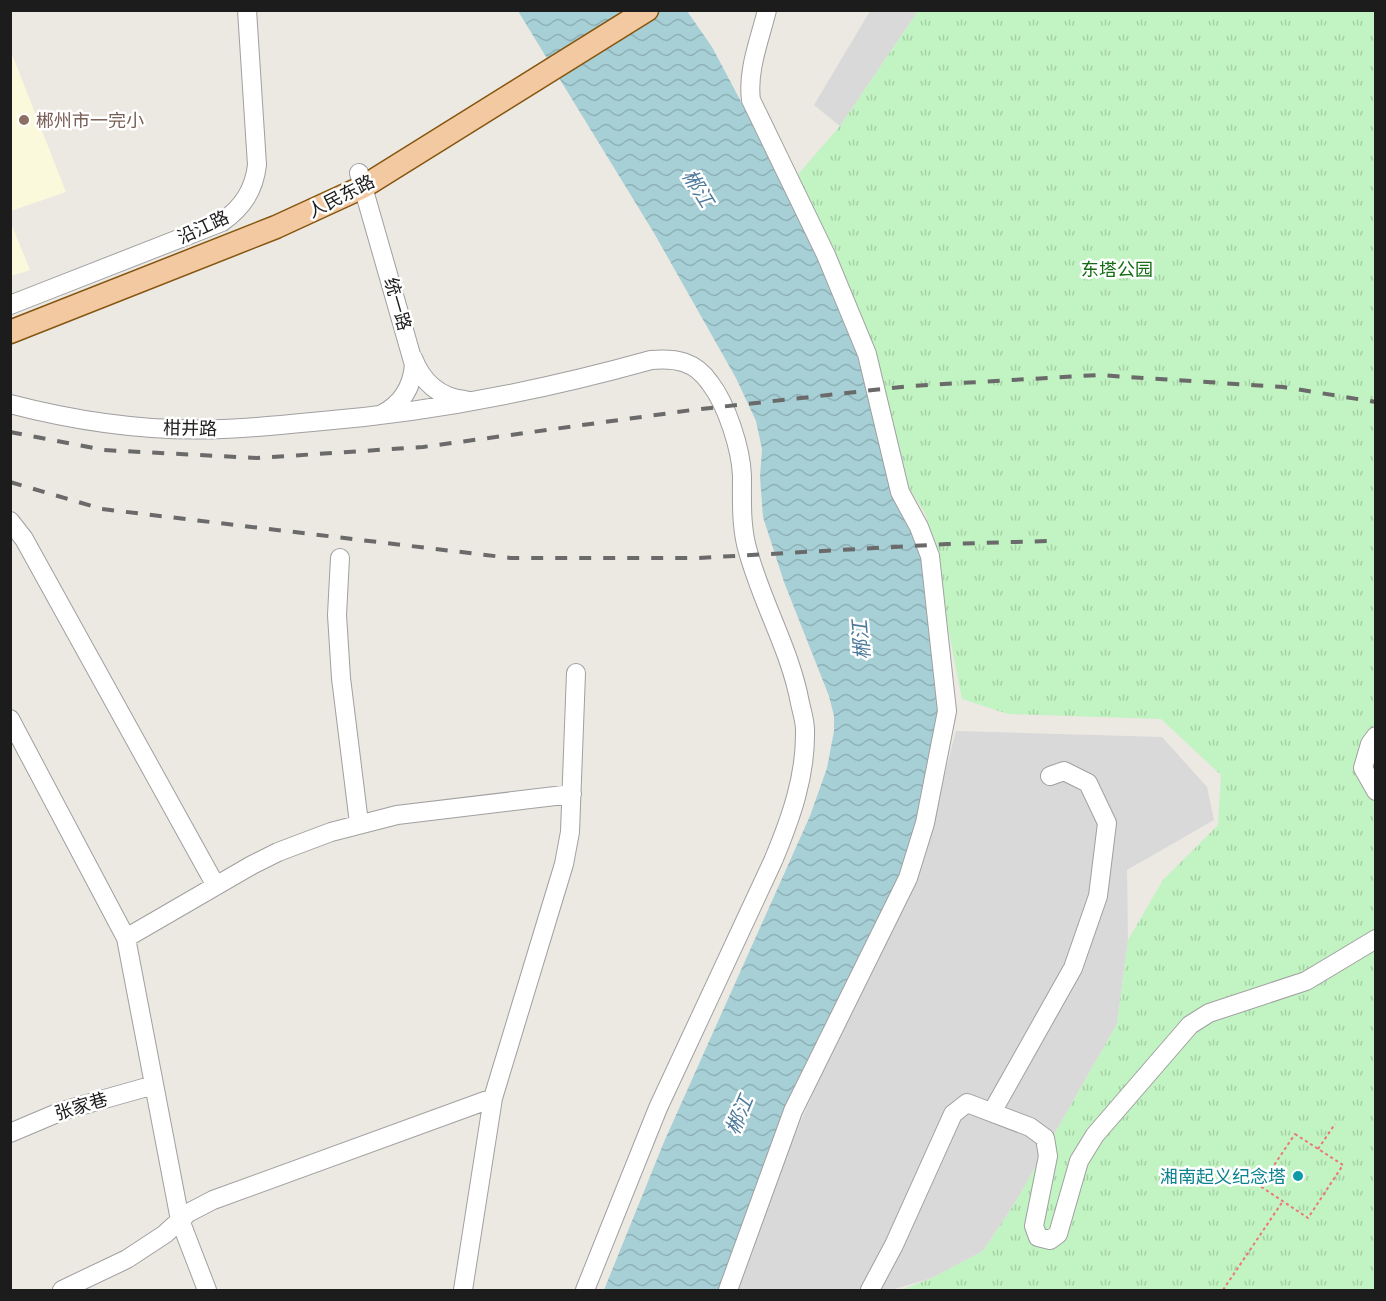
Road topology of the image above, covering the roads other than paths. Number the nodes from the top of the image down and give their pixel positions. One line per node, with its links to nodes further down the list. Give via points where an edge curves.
1 (247, 10): 6 (street, 沿江路, via 257,165 250,193 238,209 222,222)
2 (620, 10): 5 (main road, 人民东路)
3 (647, 10): 5 (main road, 人民东路)
4 (767, 10): 34 (street, via 751,75 751,100 826,255 867,354 900,492 930,556 947,711 925,823 908,878 793,1112)
5 (364, 188): 7 (main road, 人民东路, via 270,214); 8 (main road, 人民东路); 9 (street, 统一路)
6 (10, 305)
7 (10, 316)
8 (10, 332)
9 (413, 356): 10 (street, via 421,375 436,390 461,400); 12 (street, 统一路, via 413,374 403,399 389,411)
10 (479, 400): 12 (street, 柑井路); 33 (street, 柑井路, via 651,360 686,362 700,371 718,394 739,447 746,543 788,659 805,727 804,767 786,829 658,1108)
11 (10, 404): 12 (street, 柑井路, via 151,428 221,429)
12 (372, 417)
13 (10, 521): 22 (street, via 24,539)
14 (340, 558): 21 (street, via 337,615)
15 (576, 673): 20 (street)
16 (10, 719): 23 (street)
17 (1376, 736): 19 (street, via 1363,768)
18 (1050, 776): 27 (street, via 1064,771 1088,783 1107,823 1098,896 1073,968)
19 (1376, 791)
20 (572, 794): 21 (street, via 397,814); 26 (street, via 564,864)
21 (359, 824): 22 (street, via 278,852)
22 (216, 886): 23 (street)
23 (126, 938): 25 (street)
24 (1376, 939): 27 (street, via 1306,981 1209,1013 1190,1025 1095,1136 1079,1161 1058,1234 1050,1240 1038,1237 1034,1226 1048,1155 1045,1138 1030,1127)
25 (154, 1085): 28 (street, 张家巷, via 62,1111); 29 (street)
26 (493, 1098): 29 (street, via 213,1200); 32 (street)
27 (992, 1112): 35 (street, via 967,1103 953,1114)
28 (10, 1133)
29 (180, 1220): 30 (street, via 127,1259); 31 (street)
30 (62, 1290)
31 (207, 1290)
32 (463, 1290)
33 (585, 1290)
34 (728, 1290)
35 (870, 1290)

